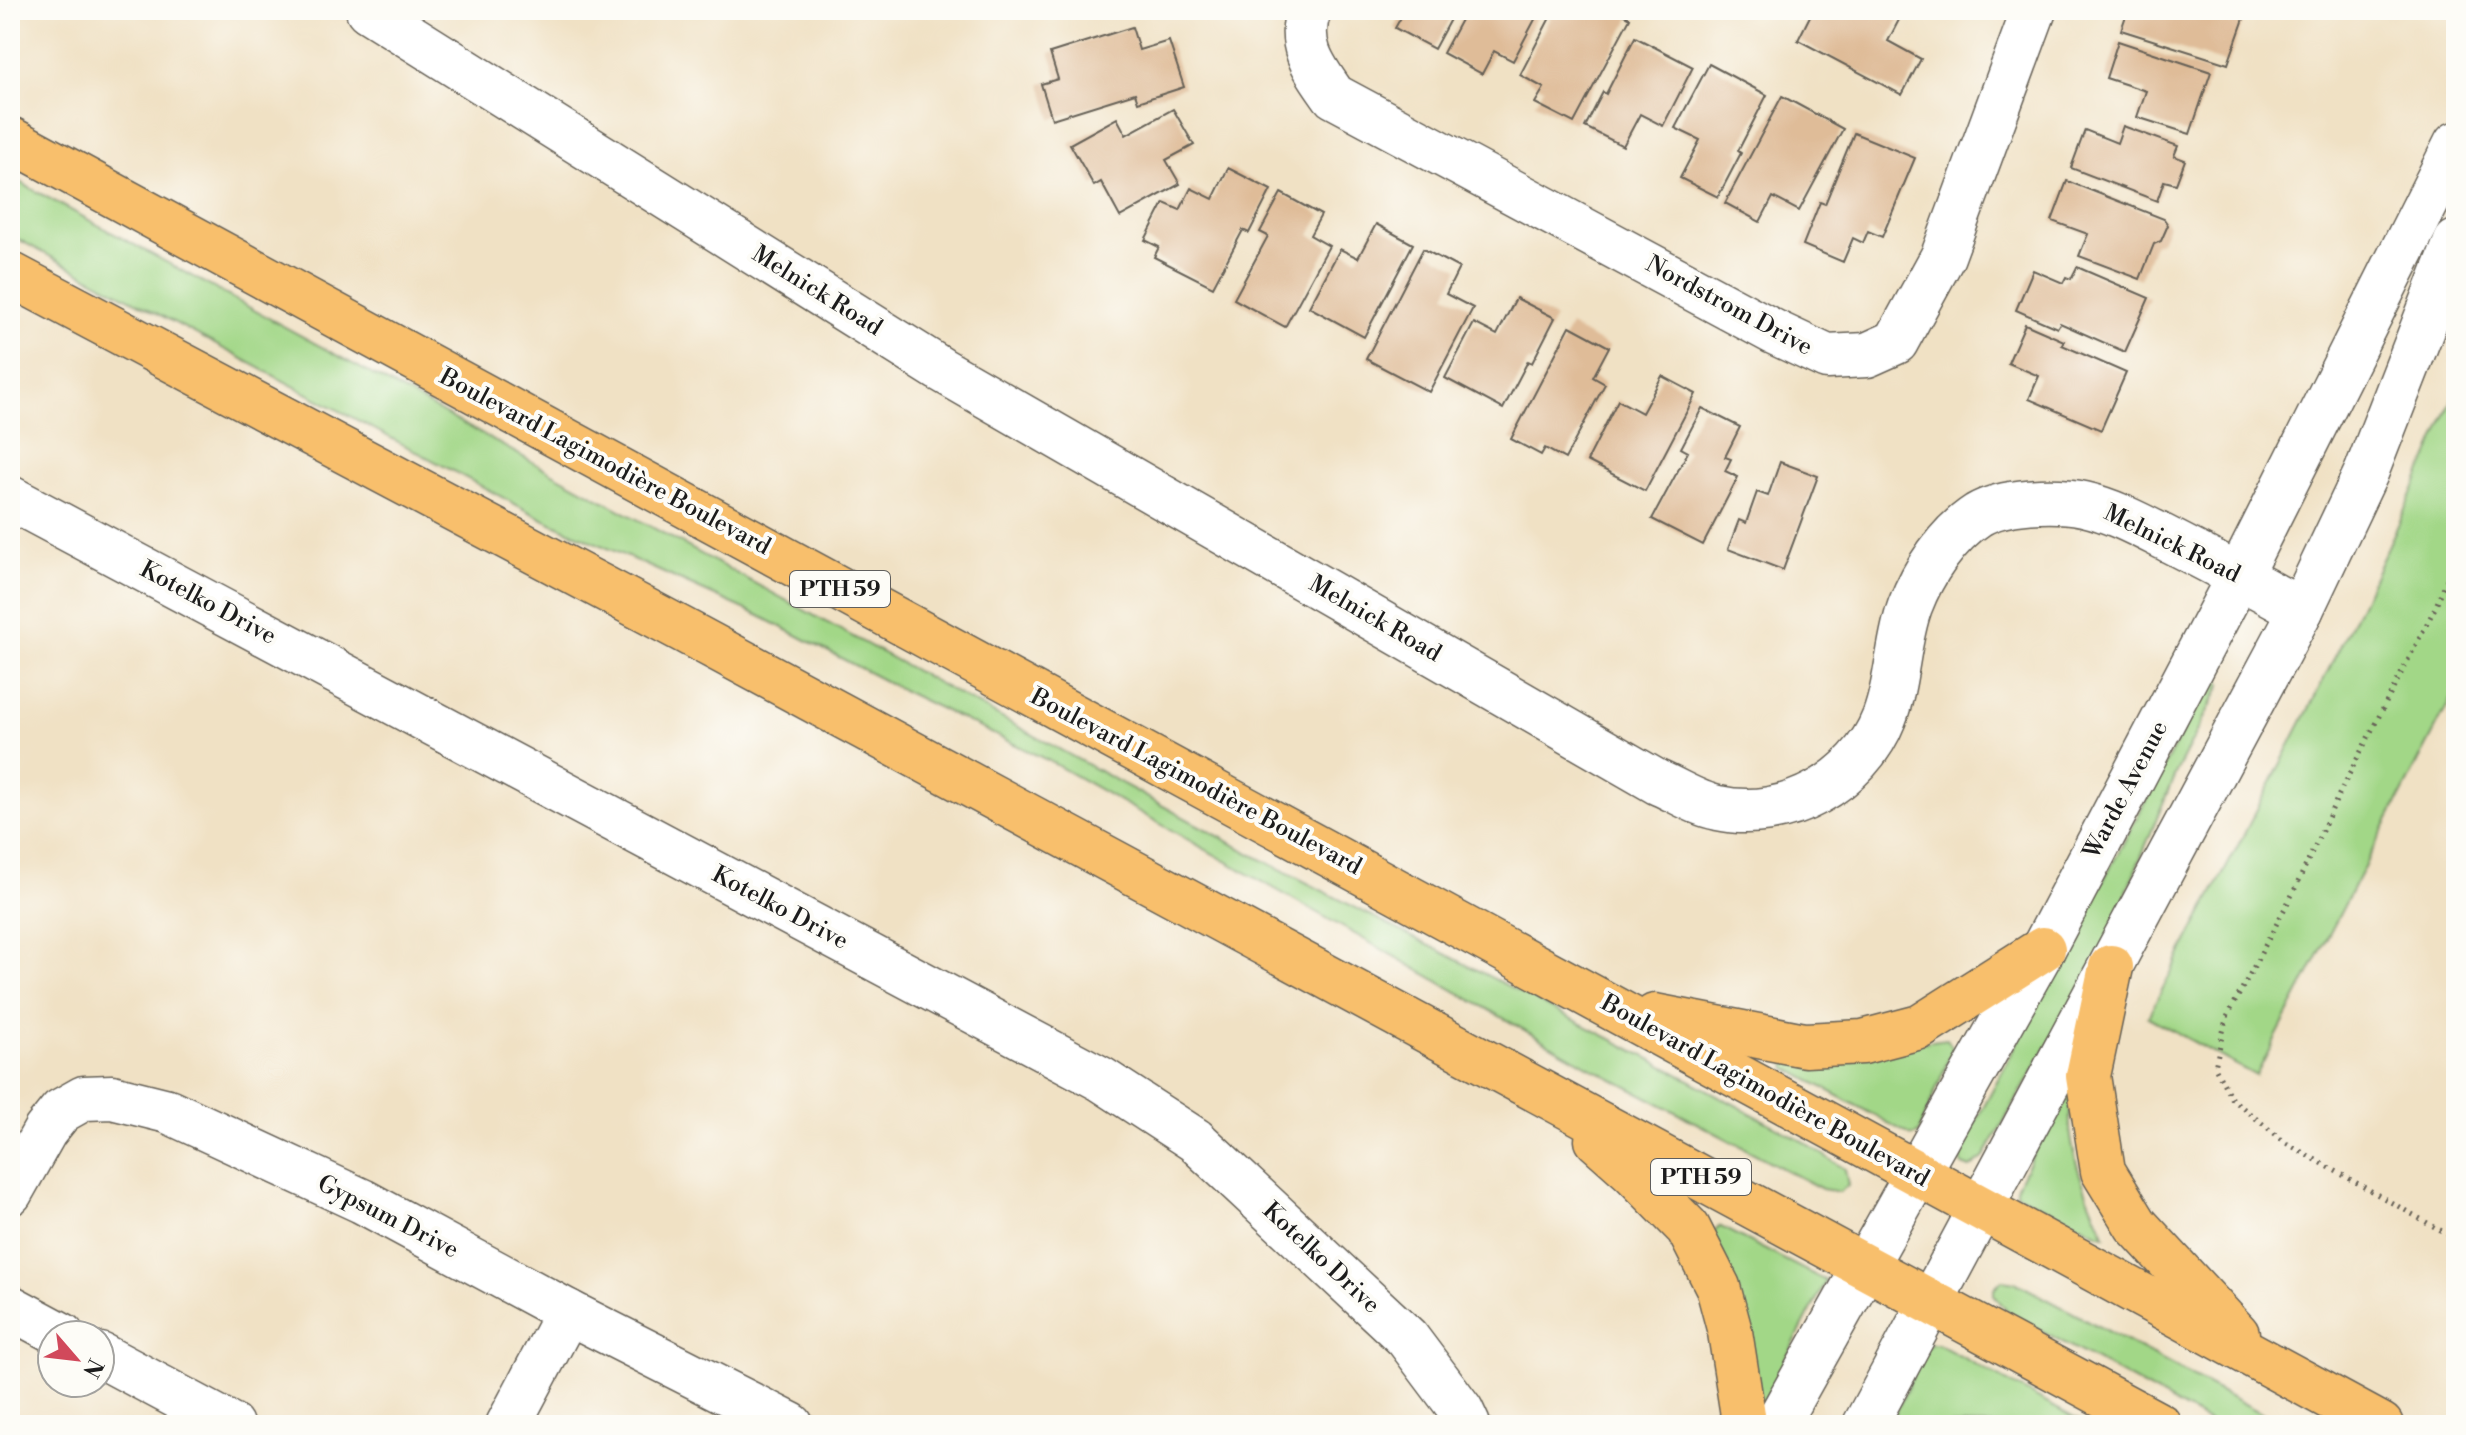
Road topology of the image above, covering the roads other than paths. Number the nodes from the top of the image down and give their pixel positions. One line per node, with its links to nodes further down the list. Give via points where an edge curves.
1 (368, 10): 9 (street, Melnick Road, via 940,369 1657,782 1716,808 1762,812 1798,802 1831,784 1865,753 1893,689 1910,606 1929,567 1979,514 2013,504 2085,504)
2 (1309, 10): 3 (street, Nordstrom Drive, via 1309,61 1334,96 1827,357 1867,355 1896,342 1943,256)
3 (2034, 10)
4 (10, 139): 13 (main road, Boulevard Lagimodière Boulevard / PTH 59)
5 (2456, 144): 9 (street, Warde Avenue)
6 (2456, 242): 10 (street, via 2366,473)
7 (10, 274): 14 (main road, PTH 59)
8 (10, 498): 28 (street, Kotelko Drive, via 1101,1079 1195,1140 1407,1338)
9 (2239, 576): 10 (street, Melnick Road); 11 (street, Warde Avenue)
10 (2301, 610): 12 (street)
11 (2043, 949): 13 (main road, via 1920,1027 1863,1042 1805,1045); 15 (street, Warde Avenue)
12 (2111, 967): 17 (street); 23 (main road, via 2088,1076 2103,1171 2136,1225)
13 (1614, 1009): 15 (main road, Boulevard Lagimodière Boulevard / PTH 59)
14 (1538, 1088): 18 (main road, PTH 59); 29 (main road, via 1688,1228 1718,1287 1730,1332 1743,1415)
15 (1917, 1173): 17 (main road, Boulevard Lagimodière Boulevard / PTH 59); 18 (street, Warde Avenue)
16 (10, 1193): 21 (street, Gypsum Drive, via 61,1111 84,1098 112,1097 168,1111 362,1201)
17 (1981, 1208): 19 (street); 23 (main road, Boulevard Lagimodière Boulevard / PTH 59)
18 (1865, 1266): 19 (main road, PTH 59); 30 (street, Warde Avenue)
19 (1931, 1302): 31 (street); 32 (main road, PTH 59)
20 (10, 1307): 22 (street)
21 (568, 1312): 26 (street); 27 (street, Gypsum Drive)
22 (36, 1321)
23 (2260, 1359): 33 (main road, Boulevard Lagimodière Boulevard / PTH 59)
24 (116, 1364): 25 (street)
25 (231, 1425)
26 (508, 1425)
27 (791, 1425)
28 (1468, 1425)
29 (1740, 1425)
30 (1776, 1425)
31 (1865, 1425)
32 (2159, 1425)
33 (2381, 1425)

